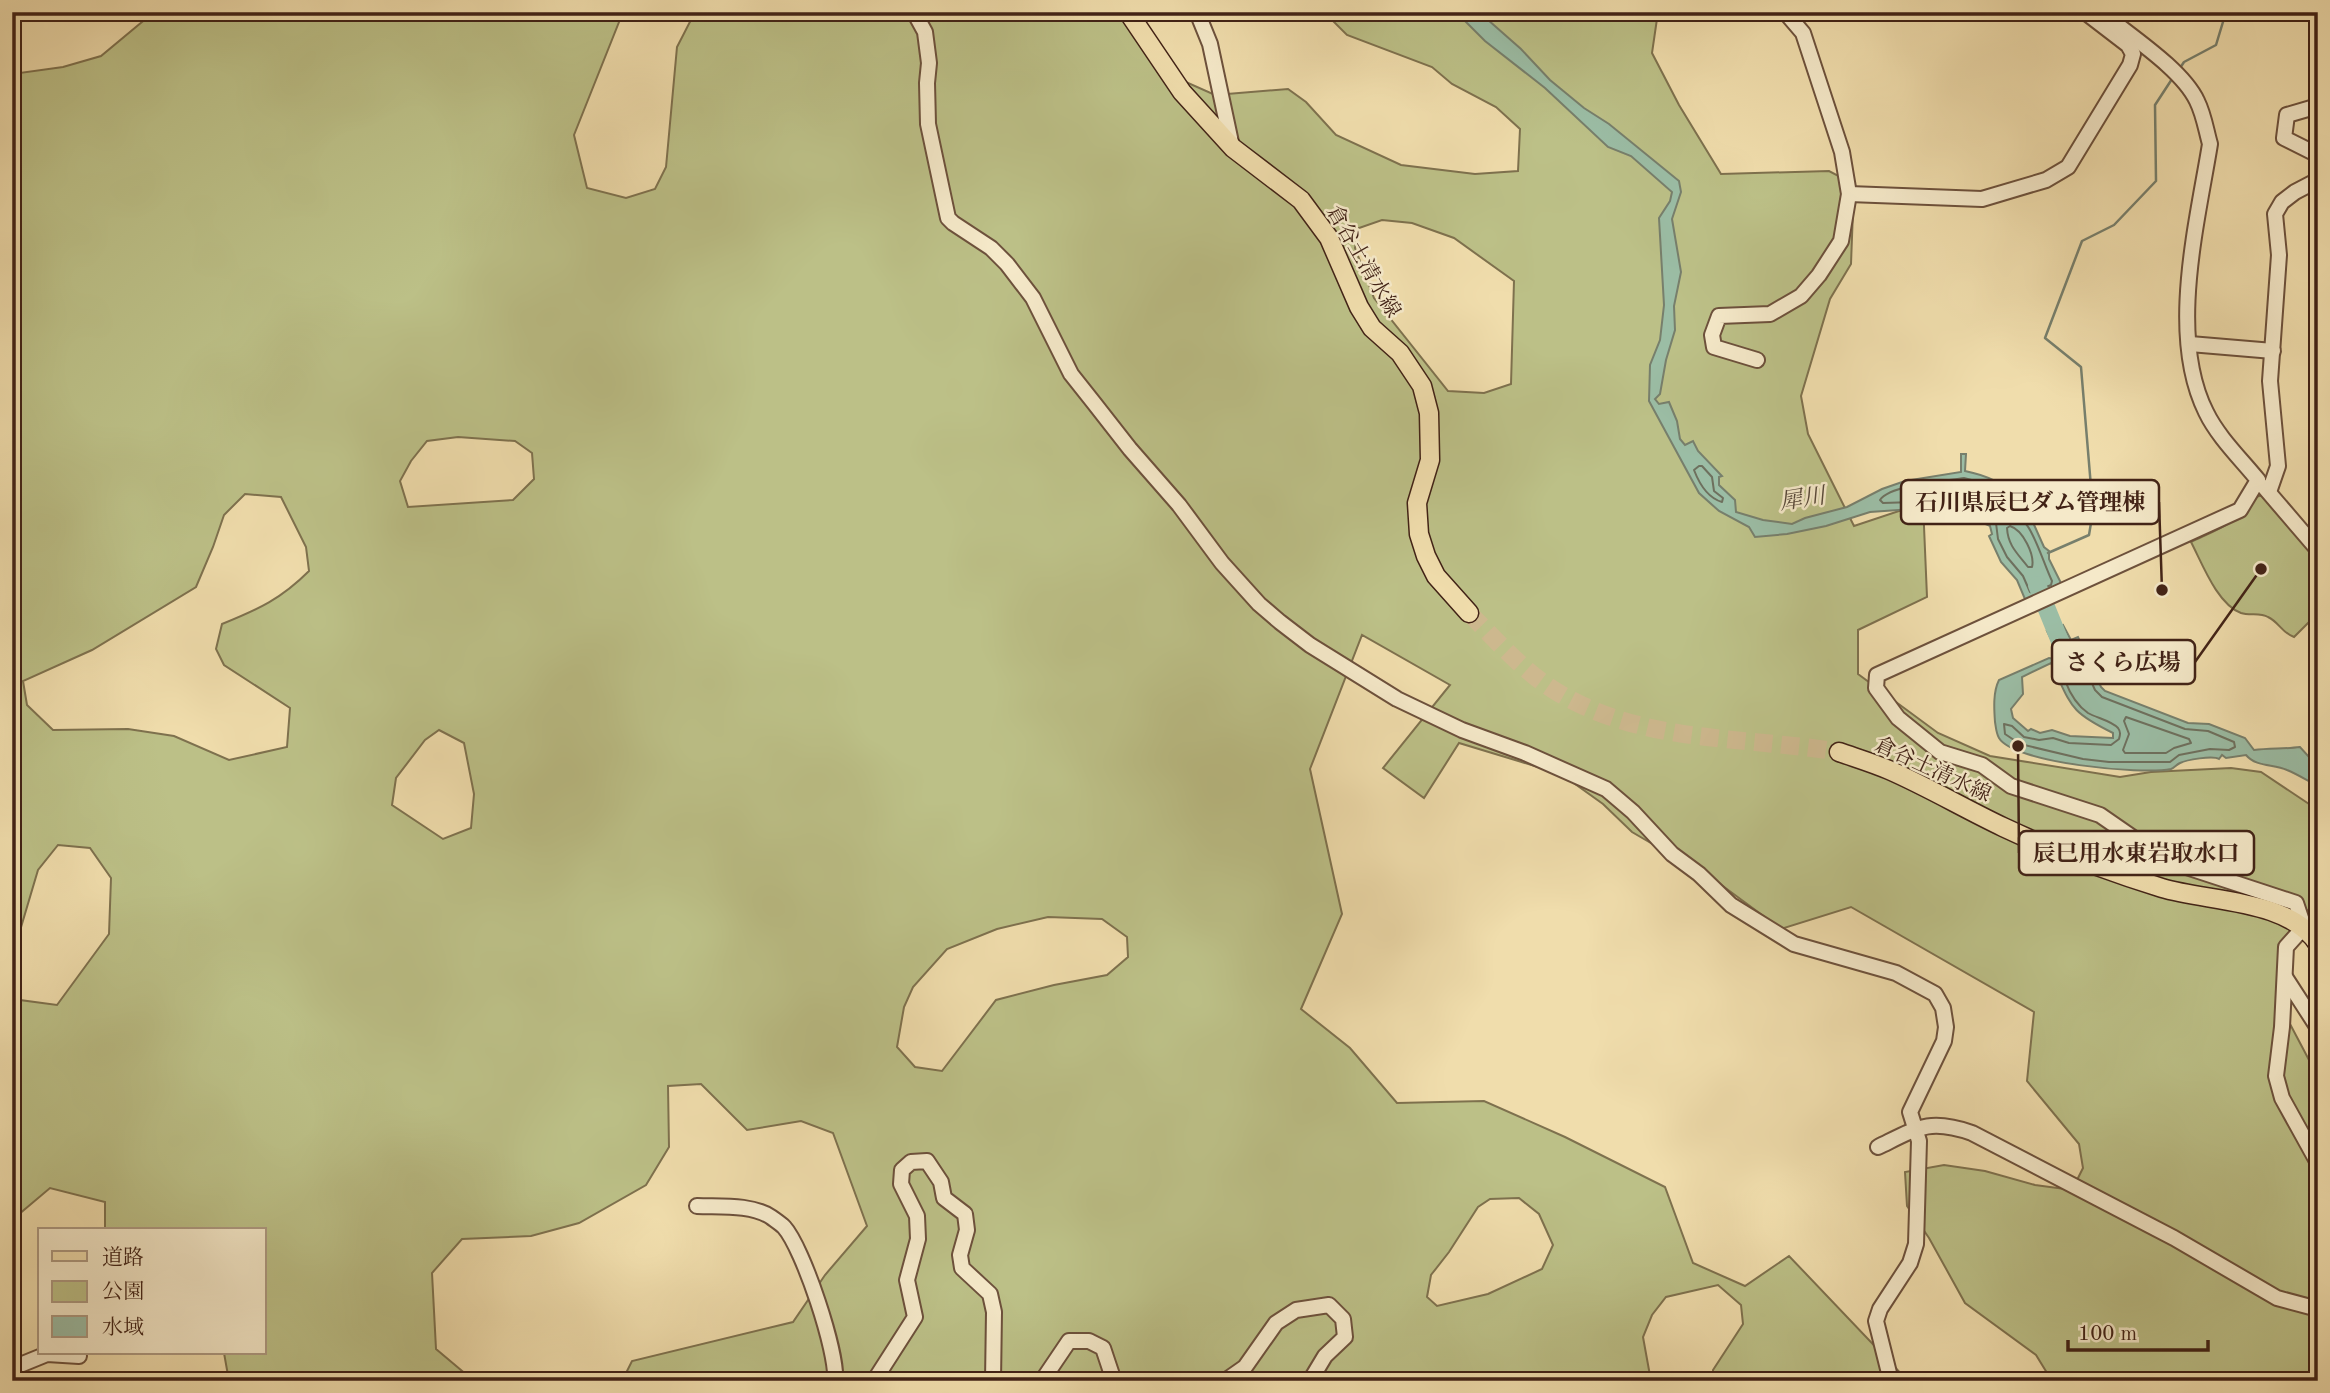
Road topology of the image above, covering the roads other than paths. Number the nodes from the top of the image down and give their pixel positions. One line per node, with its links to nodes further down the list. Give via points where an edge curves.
1 (914, 12): 24 (street, via 925,32 928,124 948,218 1007,264 1033,298 1072,374 1222,563 1280,622 1372,684 1462,730 1606,789 1731,905 1794,944 1896,973 1935,994 1943,1008 1944,1041 1910,1112)
2 (1128, 12): 8 (main road, 倉谷土清水線, via 1182,92)
3 (1197, 12): 8 (street, via 1210,44)
4 (1786, 12): 11 (street, via 1803,33 1842,152)
5 (2085, 12): 11 (street, via 2133,54 2067,167 2046,180 1982,199)
6 (2101, 12): 12 (street, via 2180,76 2204,118 2210,144 2186,301)
7 (2318, 106): 9 (street, via 2287,116 2284,138)
8 (1233, 148): 18 (main road, 倉谷土清水線, via 1301,200 1329,238 1372,328 1400,352 1422,386 1429,413 1430,460 1417,503 1419,534 1436,576)
9 (2318, 155)
10 (2318, 180): 13 (street, via 2282,202 2275,214 2279,255)
11 (1849, 194): 14 (street, via 1841,241 1801,296 1770,314 1719,316 1712,335 1714,347)
12 (2190, 344): 13 (street); 15 (street, via 2197,394 2207,416)
13 (2273, 351): 16 (street, via 2270,382 2278,467)
14 (1757, 360)
15 (2258, 480): 16 (street); 20 (street, via 2240,510 1877,675 1876,688 1898,718 1940,752 1982,765 2011,786 2100,815 2165,860 2296,903)
16 (2269, 492): 17 (street)
17 (2318, 550)
18 (1469, 613)
19 (1839, 752): 20 (main road, 倉谷土清水線, via 1888,769 2054,850 2164,889 2272,911)
20 (2304, 927): 21 (main road, 倉谷土清水線); 22 (street, via 2286,947)
21 (2318, 944)
22 (2285, 977): 23 (street); 26 (street, via 2276,1076 2282,1098)
23 (2318, 1028)
24 (1915, 1128): 25 (street); 28 (street, via 1936,1124 1972,1133 2174,1238 2277,1298); 38 (street, via 1919,1141 1916,1244 1876,1321)
25 (1878, 1147)
26 (2318, 1163)
27 (697, 1206): 31 (street, via 750,1209 785,1228 805,1266 830,1345)
28 (2318, 1309)
29 (79, 1356): 30 (street, via 47,1354 20,1364)
30 (12, 1360)
31 (835, 1381)
32 (874, 1381): 33 (street, via 915,1317 907,1280 918,1238 917,1216 901,1184 902,1170 911,1162 927,1161 941,1182 944,1198 965,1214 962,1268 990,1294)
33 (993, 1381)
34 (1042, 1381): 35 (street, via 1069,1341 1089,1341 1103,1348)
35 (1114, 1381)
36 (1225, 1381): 37 (street, via 1245,1367 1276,1323 1296,1310 1329,1305 1343,1319 1345,1337 1325,1356)
37 (1310, 1381)
38 (1892, 1381)

